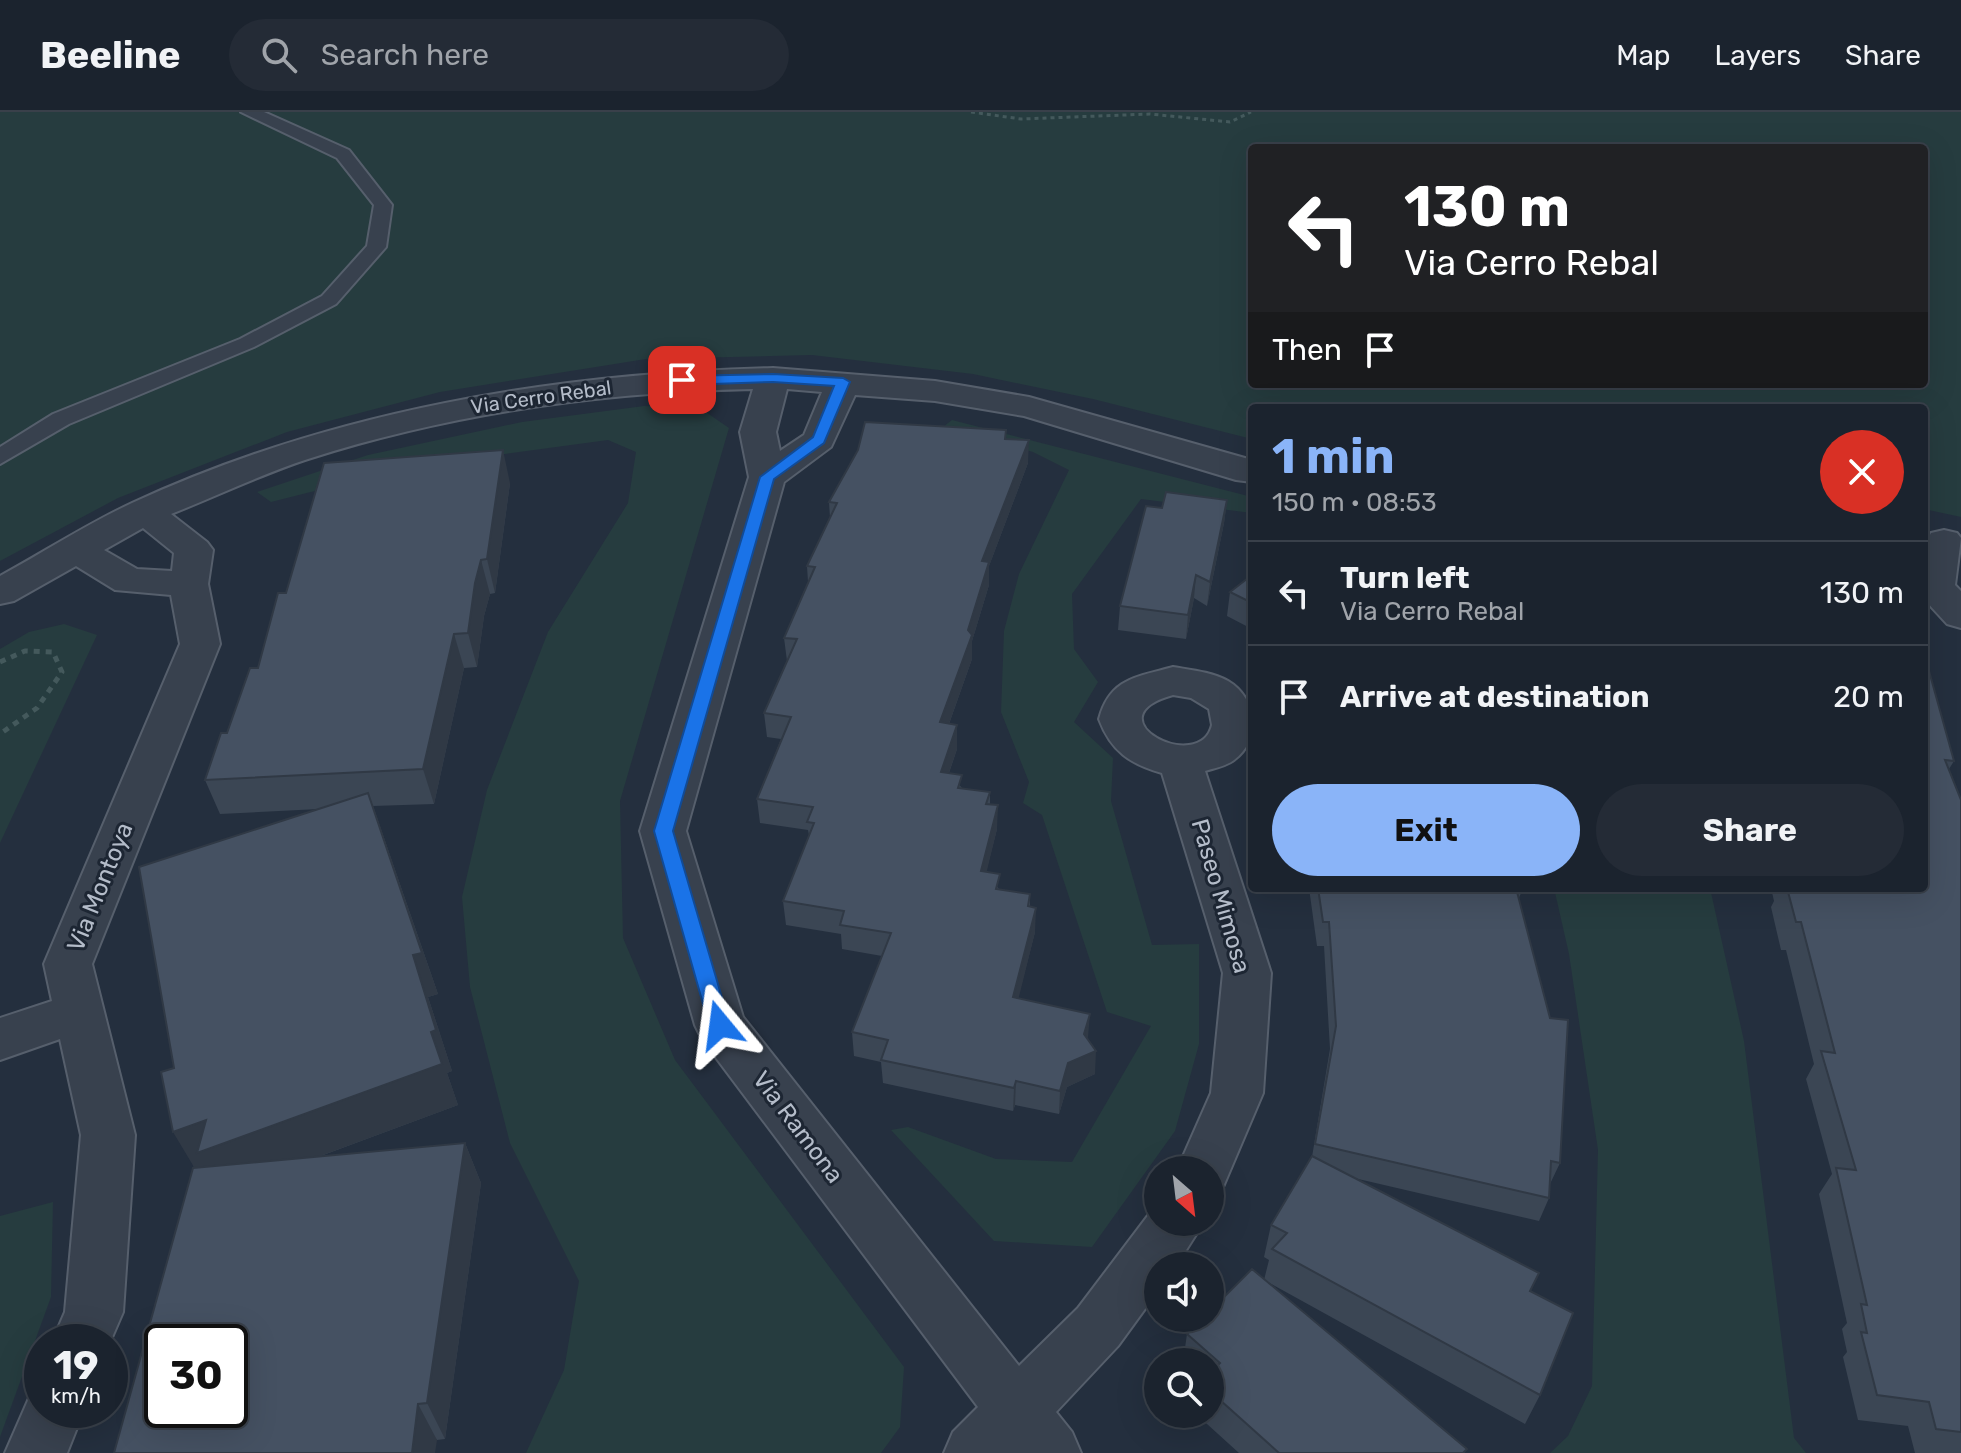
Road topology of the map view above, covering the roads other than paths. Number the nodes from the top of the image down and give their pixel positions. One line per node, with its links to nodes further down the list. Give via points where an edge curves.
1 (250, 112): 4 (lane, via 343,154 383,205 376,247 329,300 247,343 61,419)
2 (773, 378): 3 (street, Via Cerro Rebal); 6 (street, Via Ramona, via 758,432); 7 (street, Via Cerro Rebal, via 609,387 461,409 295,452)
3 (843, 382): 5 (street, Via Cerro Rebal, via 1029,407); 6 (street, via 819,440)
4 (0, 457)
5 (1248, 470)
6 (767, 477): 20 (street, Via Ramona, via 663,831 720,1025)
7 (145, 511): 9 (street, Via Cerro Rebal); 10 (street, Via Montoya, via 194,550)
8 (1943, 541): 12 (street, via 1935,587)
9 (75, 549): 10 (street, via 129,581); 11 (street, Via Cerro Rebal)
10 (189, 584): 14 (street, Via Montoya, via 200,644 68,964)
11 (0, 592)
12 (1961, 615)
13 (1180, 761): 16 (street, Paseo Mimosa, via 1247,973 1237,1093)
14 (79, 1012): 15 (street); 18 (street, Via Montoya, via 108,1135)
15 (0, 1039)
16 (1210, 1156)
17 (1166, 1236): 20 (street, via 1098,1327)
18 (89, 1324)
19 (46, 1428): 21 (street)
20 (1034, 1433): 22 (street)
21 (36, 1453)
22 (975, 1453)

